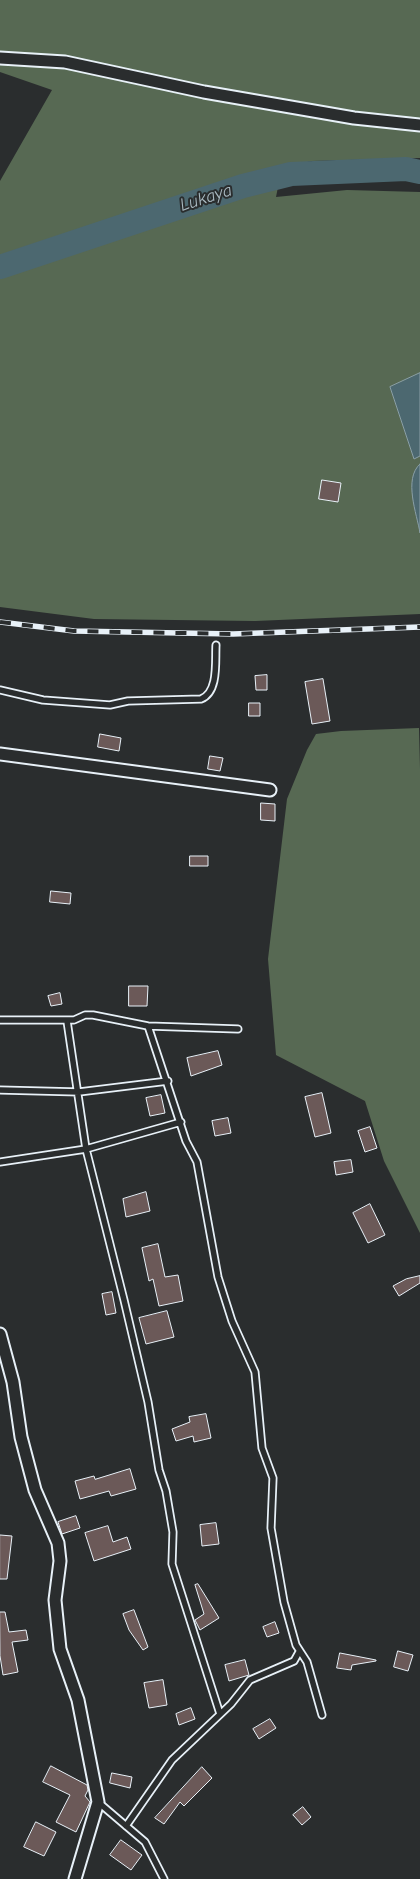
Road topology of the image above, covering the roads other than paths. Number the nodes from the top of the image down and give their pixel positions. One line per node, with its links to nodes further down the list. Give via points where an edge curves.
1 (0, 58): 2 (street, via 65,62 204,92 354,118)
2 (420, 125)
3 (216, 646): 4 (lane, via 214,683 201,699 128,701 110,705 43,700)
4 (0, 690)
5 (0, 754): 6 (street)
6 (270, 790)
7 (0, 1020): 8 (lane)
8 (67, 1021): 9 (lane, via 93,1015); 13 (lane)
9 (148, 1026): 10 (lane); 11 (lane)
10 (238, 1030)
11 (168, 1081): 13 (lane); 14 (lane)
12 (0, 1090): 13 (lane)
13 (79, 1092): 15 (lane)
14 (180, 1122): 15 (lane); 18 (lane, via 196,1162 218,1277 232,1321 255,1372 262,1448 274,1478 271,1534 285,1606)
15 (86, 1149): 16 (lane); 19 (lane, via 148,1402 158,1470 166,1491 172,1528 172,1564)
16 (0, 1162)
17 (0, 1334): 21 (street, via 35,1490 58,1543 60,1561 54,1600 60,1649 78,1700)
18 (299, 1652): 19 (lane, via 294,1661 250,1680); 20 (lane, via 307,1662)
19 (220, 1714): 22 (lane, via 172,1760)
20 (322, 1715)
21 (98, 1802): 22 (lane); 23 (street)
22 (126, 1826): 24 (lane, via 150,1849)
23 (74, 1879)
24 (164, 1879)

